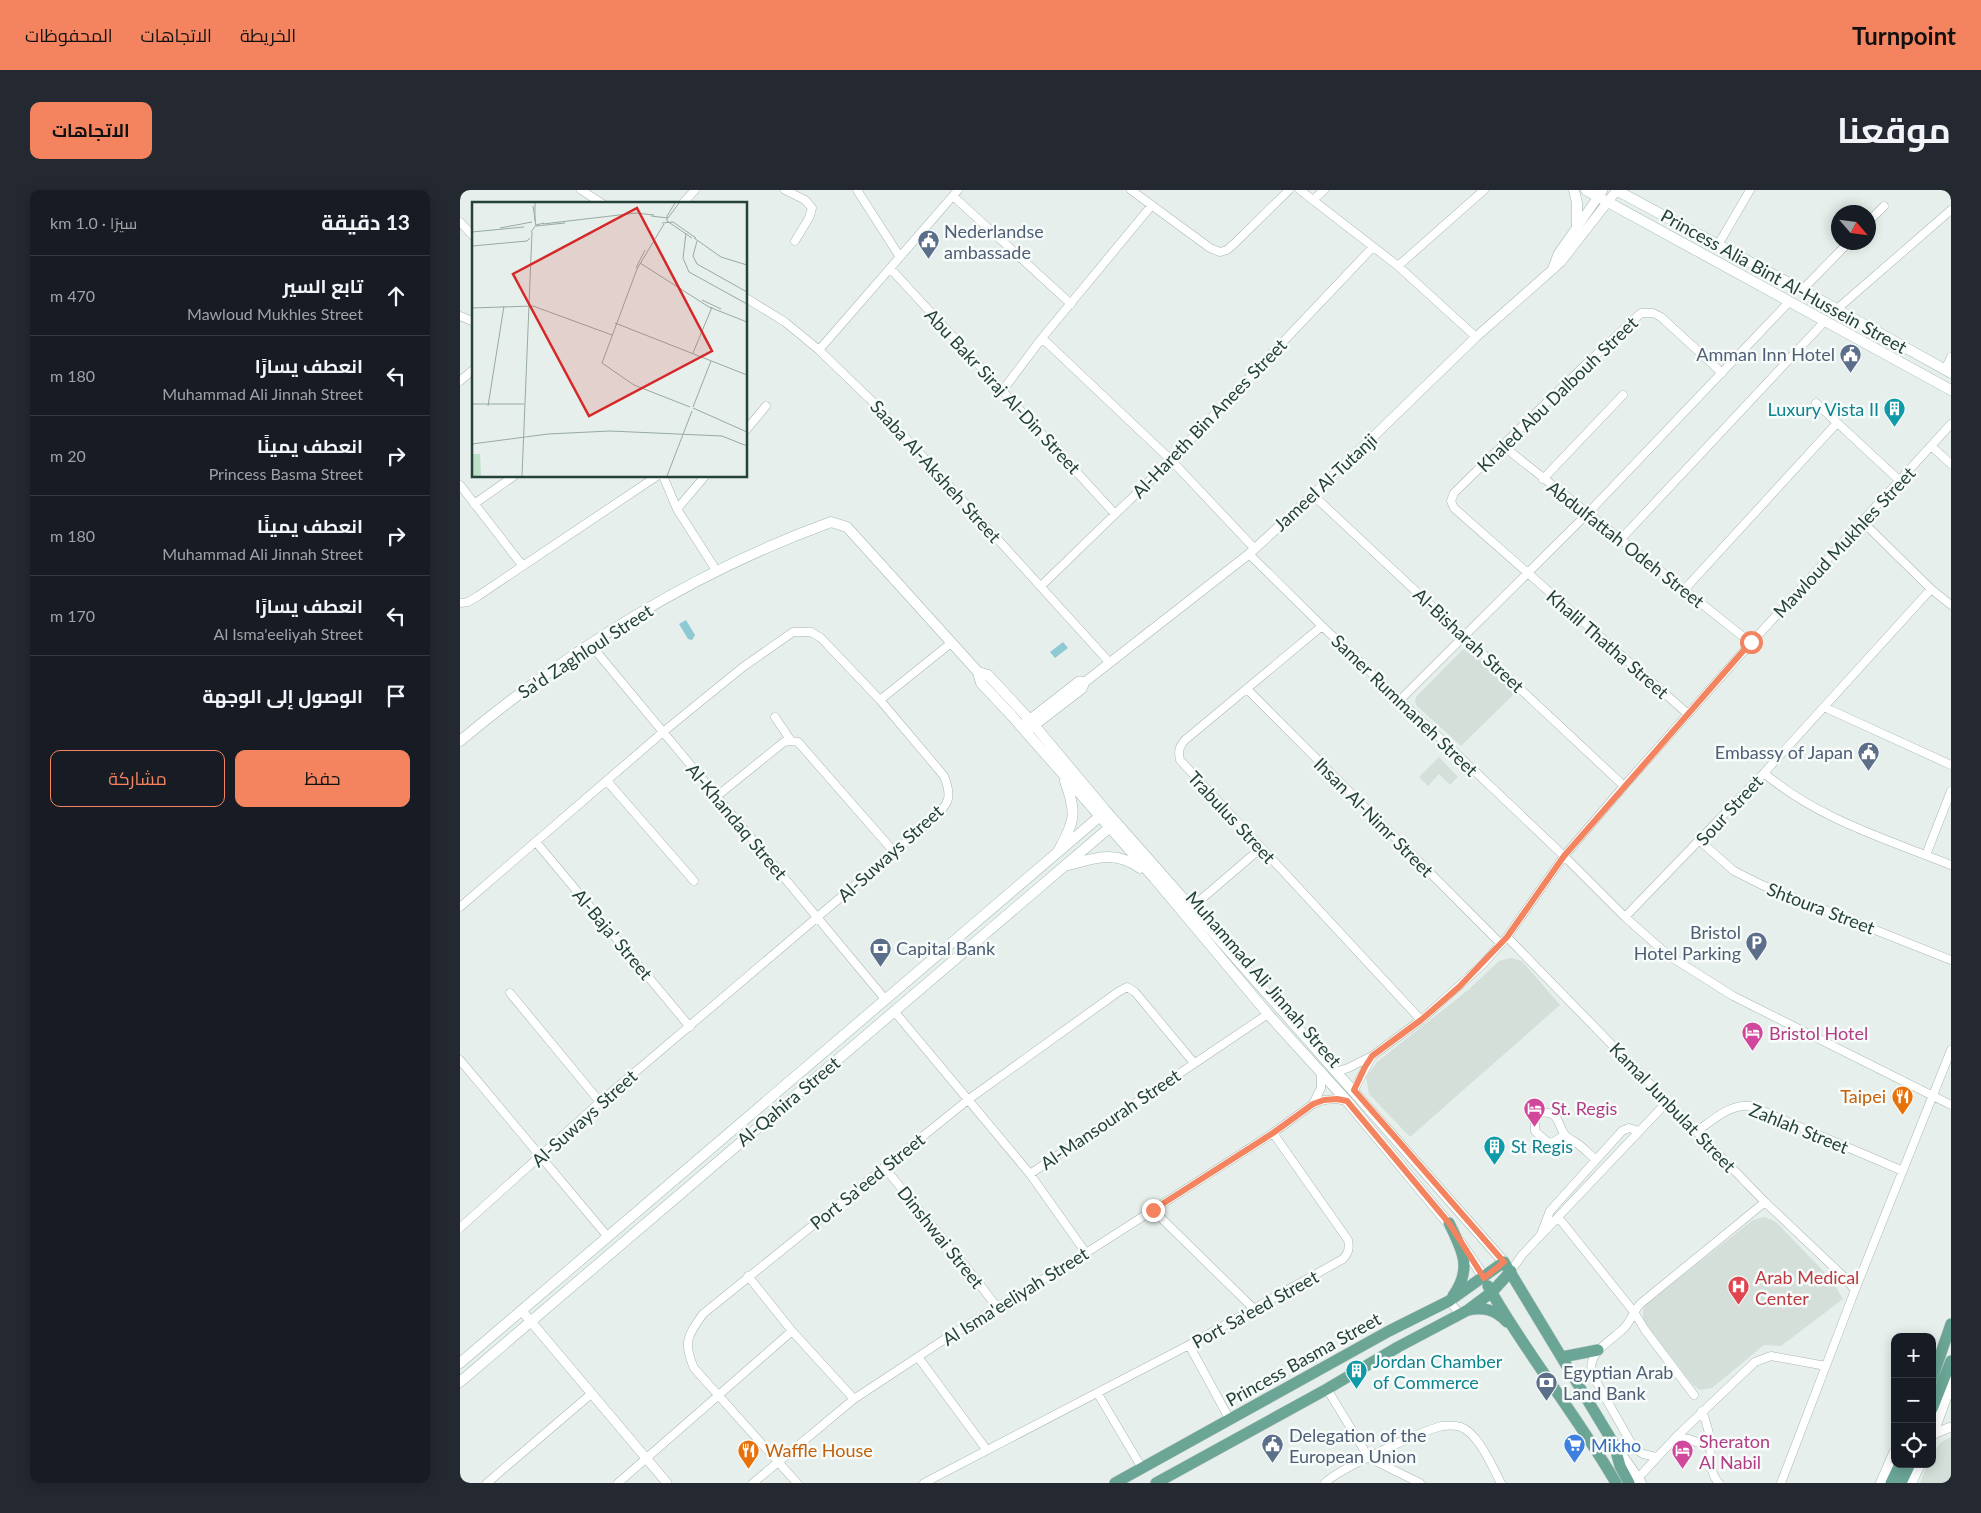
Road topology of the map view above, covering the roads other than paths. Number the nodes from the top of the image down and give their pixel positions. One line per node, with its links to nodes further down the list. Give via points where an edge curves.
1 (581, 190): 17 (street)
2 (695, 190): 18 (street)
3 (786, 190): 27 (street, via 805,200 812,208)
4 (857, 190): 31 (street)
5 (1131, 190): 20 (street)
6 (1289, 190): 20 (street, via 1235,243 1220,252)
7 (1300, 190): 16 (street)
8 (1324, 190): 16 (street)
9 (1484, 190): 32 (street)
10 (1574, 190): 25 (main road)
11 (1586, 190): 15 (main road, Princess Alia Bint Al-Hussein Street)
12 (1617, 190): 19 (street, Jameel Al-Tutanji); 28 (main road, Princess Alia Bint Al-Hussein Street)
13 (1750, 190): 28 (street)
14 (955, 193): 31 (street); 38 (street)
15 (1601, 194): 19 (main road, Princess Alia Bint Al-Hussein Street); 25 (street, Jameel Al-Tutanji)
16 (1313, 200): 29 (street)
17 (600, 202)
18 (684, 202)
19 (1609, 203): 34 (street, Jameel Al-Tutanji); 37 (main road, Princess Alia Bint Al-Hussein Street)
20 (1152, 205): 38 (street)
21 (1884, 206): 23 (street)
22 (1951, 210): 39 (street)
23 (1876, 214)
24 (460, 222): 26 (street)
25 (1577, 226): 34 (street, Jameel Al-Tutanji)
26 (472, 235)
27 (795, 241)
28 (1718, 245): 35 (main road, Princess Alia Bint Al-Hussein Street)
29 (1373, 247): 32 (street); 61 (street, Al-Hareth Bin Anees Street)
30 (1840, 250): 35 (street)
31 (900, 257): 33 (street)
32 (1398, 266): 43 (street)
33 (890, 268): 45 (street); 51 (street, Abu Bakr Siraj Al-Din Street)
34 (1553, 268): 43 (street, Jameel Al-Tutanji)
35 (1802, 290): 39 (main road, Princess Alia Bint Al-Hussein Street)
36 (748, 299): 45 (street, Saaba Al-Aksheh Street, via 785,322)
37 (1789, 302): 42 (main road, Princess Alia Bint Al-Hussein Street); 49 (street)
38 (1071, 304): 44 (street)
39 (1837, 309): 48 (main road, Princess Alia Bint Al-Hussein Street)
40 (460, 316): 41 (street)
41 (472, 321)
42 (1825, 321): 52 (main road, Princess Alia Bint Al-Hussein Street); 76 (street)
43 (1476, 337): 70 (street, Jameel Al-Tutanji)
44 (1042, 338): 51 (street); 61 (street, Samer Rummaneh Street)
45 (819, 350): 81 (street, Saaba Al-Aksheh Street, via 875,404)
46 (1951, 357): 48 (street)
47 (472, 371): 50 (street)
48 (1948, 371)
49 (1722, 373): 59 (street, Khaled Abu Dalbouh Street, via 1661,317 1641,313); 74 (street)
50 (460, 381)
51 (1003, 390): 73 (street, Abu Bakr Siraj Al-Din Street)
52 (1951, 390)
53 (1623, 395): 67 (street)
54 (1816, 403): 56 (street)
55 (766, 406): 58 (street)
56 (1837, 423): 68 (street); 83 (street)
57 (1951, 424): 60 (street, Mawloud Mukhles Street)
58 (748, 428)
59 (1502, 446): 67 (street, Abdulfattah Odeh Street); 80 (street, Khaled Abu Dalbouh Street, via 1454,493 1451,501 1454,508)
60 (1932, 446): 62 (street); 68 (street, Mawloud Mukhles Street)
61 (1171, 460): 73 (street, Al-Hareth Bin Anees Street); 77 (street, Samer Rummaneh Street)
62 (1951, 464)
63 (511, 478): 71 (street)
64 (654, 478): 78 (street)
65 (664, 478): 72 (street)
66 (703, 478): 72 (street)
67 (1543, 479): 74 (street, Abdulfattah Odeh Street)
68 (1900, 481): 75 (street, Mawloud Mukhles Street)
69 (460, 485): 71 (street)
70 (1313, 495): 77 (street, Jameel Al-Tutanji); 87 (street, Al-Bisharah Street)
71 (474, 504): 78 (street)
72 (677, 510): 79 (street)
73 (1115, 514): 81 (street, Al-Hareth Bin Anees Street)
74 (1588, 514): 76 (street, Abdulfattah Odeh Street); 80 (street)
75 (1863, 522): 82 (street); 88 (street, Mawloud Mukhles Street)
76 (1620, 540): 83 (street, Abdulfattah Odeh Street)
77 (1251, 551): 86 (street, Samer Rummaneh Street); 91 (street, Jameel Al-Tutanji)
78 (522, 565): 84 (street, via 478,596)
79 (716, 570): 89 (main road, Sa'd Zaghloul Street, via 825,524 837,523 847,527); 90 (main road, Sa'd Zaghloul Street)
80 (1528, 573): 87 (street); 96 (street, Khalil Thatha Street)
81 (1041, 586): 91 (street, Saaba Al-Aksheh Street)
82 (1931, 589): 85 (street); 95 (street, Sour Street)
83 (1684, 590): 88 (street, Abdulfattah Odeh Street)
84 (460, 603)
85 (1951, 605)
86 (1322, 626): 92 (street, Trabulus Street); 94 (street, Samer Rummaneh Street)
87 (1466, 636): 94 (street); 106 (street, Al-Bisharah Street)
88 (1751, 642): 96 (street, Mawloud Mukhles Street)
89 (951, 643): 93 (street); 98 (main road, Sa'd Zaghloul Street, via 978,672 981,682)
90 (590, 644): 99 (street, Al-Khandaq Street); 100 (main road, Sa'd Zaghloul Street)
91 (1110, 663): 98 (street, Jameel Al-Tutanji, via 1082,689)
92 (1248, 690): 113 (street, Trabulus Street, via 1185,740 1178,752 1180,760); 127 (street, Ihsan Al-Nimr Street)
93 (880, 700): 99 (street, Al-Suways Street, via 821,638 811,632 793,632); 114 (street, Al-Suways Street, via 944,776 949,790 944,808)
94 (1400, 700): 117 (street, Samer Rummaneh Street)
95 (1824, 707): 102 (street); 103 (street, Sour Street)
96 (1688, 714): 106 (street, Mawloud Mukhles Street)
97 (775, 717): 101 (street)
98 (1028, 726): 104 (main road, Muhammad Ali Jinnah Street); 109 (main road, Muhammad Ali Jinnah Street)
99 (663, 732): 105 (street, Al-Suways Street); 108 (street, Al-Khandaq Street)
100 (460, 741)
101 (792, 741): 108 (street, via 784,742); 114 (street, via 798,742)
102 (1951, 766)
103 (1764, 773): 111 (street, Sour Street); 116 (street, via 1823,813)
104 (1063, 776): 109 (main road, Muhammad Ali Jinnah Street); 115 (main road, via 1074,812 1072,825)
105 (607, 781): 112 (street, Al-Suways Street); 121 (street)
106 (1624, 786): 117 (street, Mawloud Mukhles Street)
107 (1951, 791): 116 (street)
108 (716, 796): 124 (street, Al-Khandaq Street)
109 (1103, 814): 110 (main road, Muhammad Ali Jinnah Street); 115 (main road, Al-Qahira Street)
110 (1112, 825): 118 (main road, Al-Qahira Street); 120 (main road, Muhammad Ali Jinnah Street); 123 (main road, Muhammad Ali Jinnah Street)
111 (1700, 841): 125 (street, Sour Street); 128 (street, Shtoura Street, via 1734,871 1754,882)
112 (536, 842): 122 (street, Al-Suways Street); 134 (street, Al-Baja' Street)
113 (1260, 848): 123 (street); 133 (street, Trabulus Street)
114 (894, 853): 124 (street, Al-Suways Street)
115 (1057, 854): 130 (main road, Al-Qahira Street)
116 (1926, 855): 119 (street)
117 (1564, 856): 125 (street, Samer Rummaneh Street); 126 (street, Mawloud Mukhles Street)
118 (1067, 865): 120 (main road, via 1115,856 1133,863); 131 (main road, Al-Qahira Street)
119 (1951, 865)
120 (1155, 879): 132 (main road, Muhammad Ali Jinnah Street)
121 (694, 881)
122 (460, 907)
123 (1192, 908): 140 (main road, Muhammad Ali Jinnah Street)
124 (817, 917): 130 (street, Al-Khandaq Street); 134 (street, Al-Suways Street)
125 (1625, 917): 142 (street, Samer Rummaneh Street, via 1668,955 1733,996)
126 (1507, 937): 127 (street, Mawloud Mukhles Street); 146 (street, Kamal Junbulat Street)
127 (1501, 944): 133 (street, Mawloud Mukhles Street)
128 (1951, 960)
129 (510, 993): 145 (street)
130 (885, 999): 164 (main road, Al-Qahira Street)
131 (894, 1011): 143 (street, Al-Mansourah Street); 179 (main road, Al-Qahira Street)
132 (1268, 1014): 138 (street, Al-Mansourah Street); 139 (main road, Muhammad Ali Jinnah Street)
133 (1421, 1020): 136 (street, Mawloud Mukhles Street)
134 (690, 1027): 145 (street, Al-Suways Street)
135 (1951, 1050): 142 (street)
136 (1372, 1056): 140 (street, Mawloud Mukhles Street); 141 (street, Mawloud Mukhles Street)
137 (460, 1060): 153 (street)
138 (1194, 1063): 143 (street, Port Sa'eed Street, via 1135,992 1127,988); 157 (street, Al-Mansourah Street)
139 (1321, 1071): 144 (main road, Muhammad Ali Jinnah Street); 147 (street, via 1321,1088)
140 (1335, 1072): 141 (main road, Muhammad Ali Jinnah Street)
141 (1354, 1090): 166 (main road, Muhammad Ali Jinnah Street)
142 (1933, 1097): 148 (street, Samer Rummaneh Street); 156 (street)
143 (969, 1099): 155 (street, Port Sa'eed Street); 157 (street, Al-Mansourah Street)
144 (1347, 1101): 147 (street, Al Isma'eeliyah Street, via 1324,1100); 161 (main road, Muhammad Ali Jinnah Street)
145 (600, 1102): 153 (street, Al-Suways Street)
146 (1667, 1102): 149 (street, Kamal Junbulat Street); 150 (street)
147 (1313, 1104): 151 (street, Al Isma'eeliyah Street)
148 (1951, 1105)
149 (1697, 1130): 156 (street, Zahlah Street, via 1737,1106 1751,1106); 158 (street, Kamal Junbulat Street)
150 (1639, 1131): 154 (street, via 1625,1129); 160 (street)
151 (1273, 1133): 159 (street, Al Isma'eeliyah Street); 175 (street, Port Sa'eed Street, via 1342,1231 1349,1247 1348,1253 1337,1264)
152 (1565, 1135): 152 (street, via 1550,1113 1539,1113 1535,1131 1542,1138 1552,1143); 154 (street)
153 (541, 1157): 162 (street, Al-Suways Street); 164 (street)
154 (1596, 1160): 163 (street, via 1550,1211)
155 (884, 1167): 168 (street, Port Sa'eed Street); 174 (street, Dinshwai Street)
156 (1903, 1171): 170 (street)
157 (1030, 1174): 165 (street)
158 (1765, 1202): 167 (street, Kamal Junbulat Street); 178 (street, via 1662,1285)
159 (1153, 1210): 165 (street, Al Isma'eeliyah Street); 175 (street)
160 (1558, 1217): 163 (street); 178 (street)
161 (1449, 1223): 169 (main road, Muhammad Ali Jinnah Street); 173 (main road, via 1464,1261 1462,1279)
162 (460, 1228)
163 (1541, 1235): 166 (street)
164 (608, 1237): 176 (main road, Al-Qahira Street)
165 (1086, 1253): 174 (street, Al Isma'eeliyah Street)
166 (1508, 1267): 169 (main road, Princess Basma Street); 172 (main road, Princess Basma Street); 186 (main road, Muhammad Ali Jinnah Street)
167 (1842, 1275): 170 (street); 171 (street, Kamal Junbulat Street)
168 (748, 1276): 182 (street); 198 (street, Port Sa'eed Street, via 703,1314 687,1340 687,1352 694,1368)
169 (1484, 1278): 172 (main road, Muhammad Ali Jinnah Street); 173 (main road, Princess Basma Street)
170 (1860, 1279): 171 (street)
171 (1855, 1290): 188 (street)
172 (1492, 1292): 177 (main road, Princess Basma Street); 181 (main road, Muhammad Ali Jinnah Street)
173 (1449, 1301): 177 (street); 201 (main road, Princess Basma Street)
174 (997, 1308): 185 (street, Al Isma'eeliyah Street)
175 (1254, 1309): 183 (street, Port Sa'eed Street)
176 (522, 1311): 179 (street); 187 (main road, Al-Qahira Street)
177 (1463, 1312): 181 (main road, via 1488,1309 1504,1318); 192 (main road, Princess Basma Street)
178 (1634, 1312): 184 (street, via 1625,1327); 197 (street)
179 (530, 1321): 191 (main road, Al-Qahira Street); 194 (street)
180 (1951, 1324): 189 (main road)
181 (1515, 1331): 208 (main road, Muhammad Ali Jinnah Street)
182 (792, 1332): 198 (street); 199 (street)
183 (1189, 1345): 195 (street, Port Sa'eed Street); 201 (street)
184 (1598, 1350): 186 (main road); 209 (street, via 1591,1364 1593,1376 1634,1448)
185 (918, 1357): 199 (street, Al Isma'eeliyah Street); 207 (street)
186 (1562, 1357): 218 (main road, Muhammad Ali Jinnah Street, via 1614,1444 1620,1466)
187 (460, 1363)
188 (1826, 1366): 200 (street, via 1766,1356 1755,1362); 233 (street)
189 (1942, 1367): 190 (main road); 193 (main road); 196 (main road)
190 (1933, 1378)
191 (460, 1382)
192 (1327, 1389): 210 (street); 226 (main road, Princess Basma Street)
193 (1936, 1392)
194 (592, 1394): 211 (street); 219 (street)
195 (1098, 1394): 207 (street, Port Sa'eed Street); 214 (street)
196 (1950, 1394): 203 (main road)
197 (1694, 1395)
198 (718, 1396): 211 (street); 213 (street, Port Sa'eed Street)
199 (854, 1399): 213 (street, Al Isma'eeliyah Street)
200 (1702, 1411): 205 (street); 206 (street)
201 (1230, 1420): 214 (main road, Princess Basma Street)
202 (1951, 1427): 204 (street)
203 (1936, 1428)
204 (1936, 1434)
205 (1676, 1437): 206 (street); 209 (street)
206 (1711, 1448): 232 (street, via 1711,1468)
207 (986, 1450): 224 (street, Port Sa'eed Street)
208 (1600, 1454): 230 (main road, Muhammad Ali Jinnah Street); 231 (main road, Muhammad Ali Jinnah Street)
209 (1656, 1457): 218 (street)
210 (1369, 1458): 227 (street); 228 (street); 229 (street, via 1435,1428 1452,1425 1472,1434)
211 (646, 1459): 220 (street); 221 (street)
212 (1891, 1460): 234 (main road)
213 (778, 1462): 222 (street, Al Isma'eeliyah Street); 223 (street, Port Sa'eed Street)
214 (1142, 1468): 225 (main road, Princess Basma Street)
215 (1898, 1468): 235 (main road)
216 (1908, 1468): 236 (main road)
217 (1918, 1468): 237 (main road)
218 (1636, 1481)
219 (487, 1483)
220 (618, 1483)
221 (667, 1483)
222 (753, 1483)
223 (797, 1483)
224 (924, 1483)
225 (1115, 1483)
226 (1156, 1483)
227 (1325, 1483)
228 (1420, 1483)
229 (1501, 1483)
230 (1611, 1483)
231 (1616, 1483)
232 (1719, 1483)
233 (1781, 1483)
234 (1881, 1483)
235 (1891, 1483)
236 (1901, 1483)
237 (1911, 1483)

